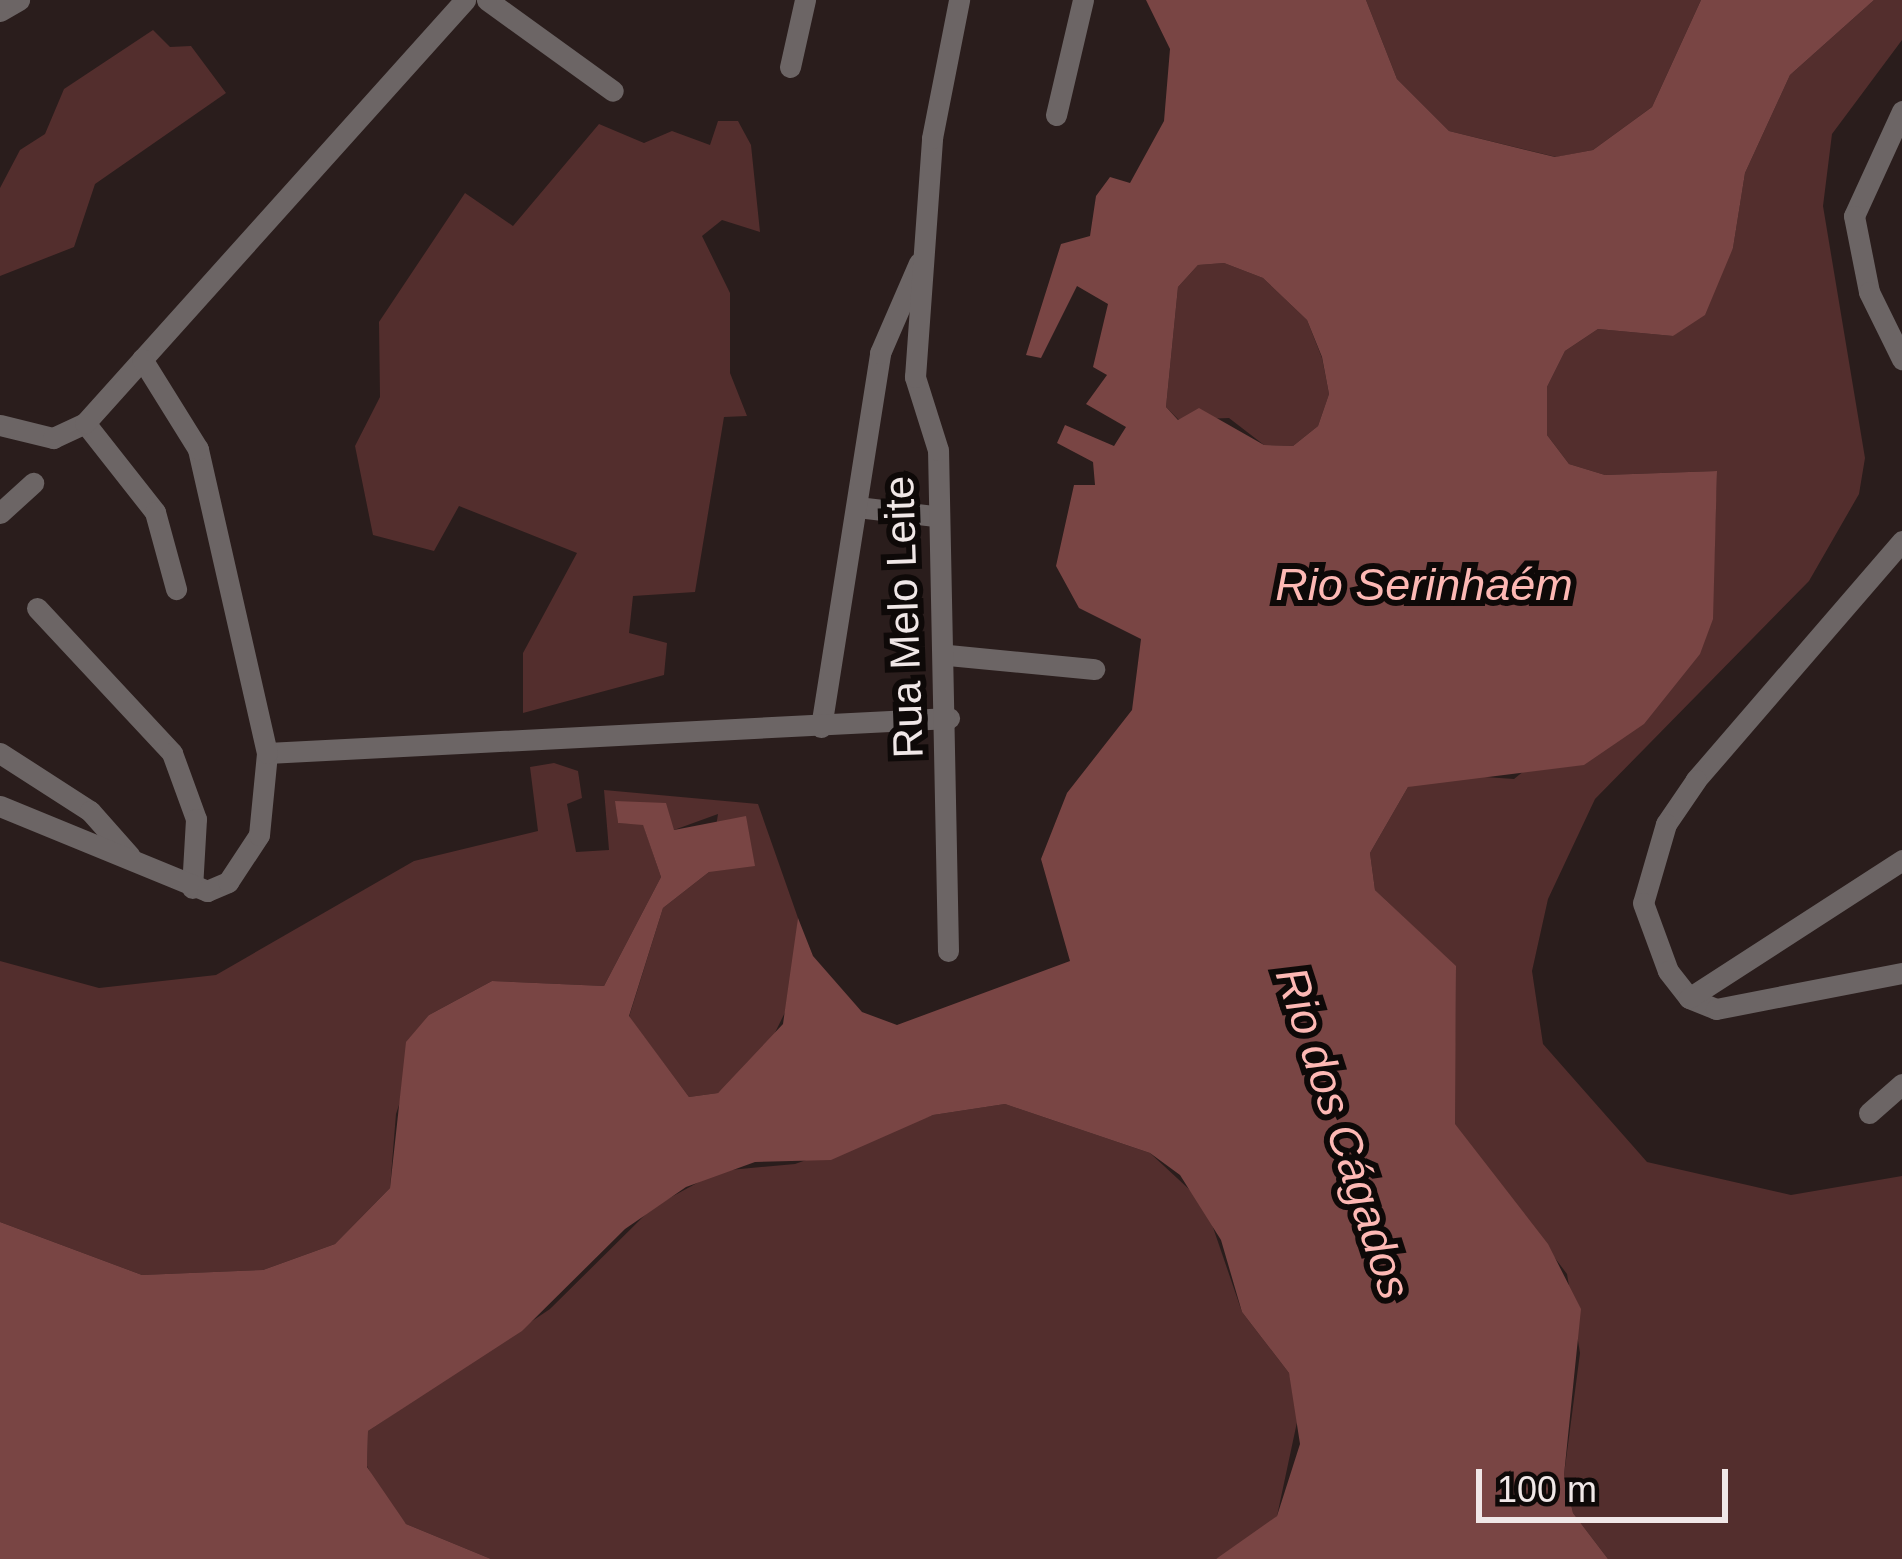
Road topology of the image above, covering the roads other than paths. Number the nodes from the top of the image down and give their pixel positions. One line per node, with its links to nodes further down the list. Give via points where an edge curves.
1 (19, 0): 7 (street)
2 (465, 0): 13 (street)
3 (487, 0): 9 (street)
4 (805, 0): 8 (street)
5 (959, 0): 12 (street, Rua Melo Leite)
6 (1082, 0): 11 (street)
7 (0, 11)
8 (790, 68)
9 (614, 92)
10 (1902, 111): 14 (street, via 1854,216 1869,292)
11 (1056, 115)
12 (922, 257): 18 (street, via 880,353); 20 (street, Rua Melo Leite, via 916,395 938,450)
13 (142, 359): 15 (street); 29 (street, via 198,449)
14 (1902, 359)
15 (86, 422): 16 (street, via 52,438); 22 (street, via 155,512)
16 (0, 425)
17 (33, 482): 19 (street)
18 (857, 507): 20 (street); 27 (street)
19 (0, 512)
20 (934, 516): 24 (street, Rua Melo Leite)
21 (1902, 541): 36 (street, via 1666,824 1643,903)
22 (176, 589)
23 (37, 608): 33 (street, via 172,753 196,819)
24 (948, 655): 25 (street); 26 (street, Rua Melo Leite)
25 (1094, 669)
26 (949, 718): 27 (street); 34 (street, Rua Melo Leite)
27 (821, 727): 29 (street)
28 (0, 753): 32 (street, via 90,811)
29 (267, 753): 33 (street, via 249,855 221,887)
30 (0, 806): 32 (street)
31 (1902, 860): 36 (street)
32 (136, 863): 33 (street)
33 (192, 888)
34 (948, 951)
35 (1902, 974): 36 (street, via 1751,1009)
36 (1689, 998)
37 (1902, 1084): 38 (street)
38 (1869, 1113)

